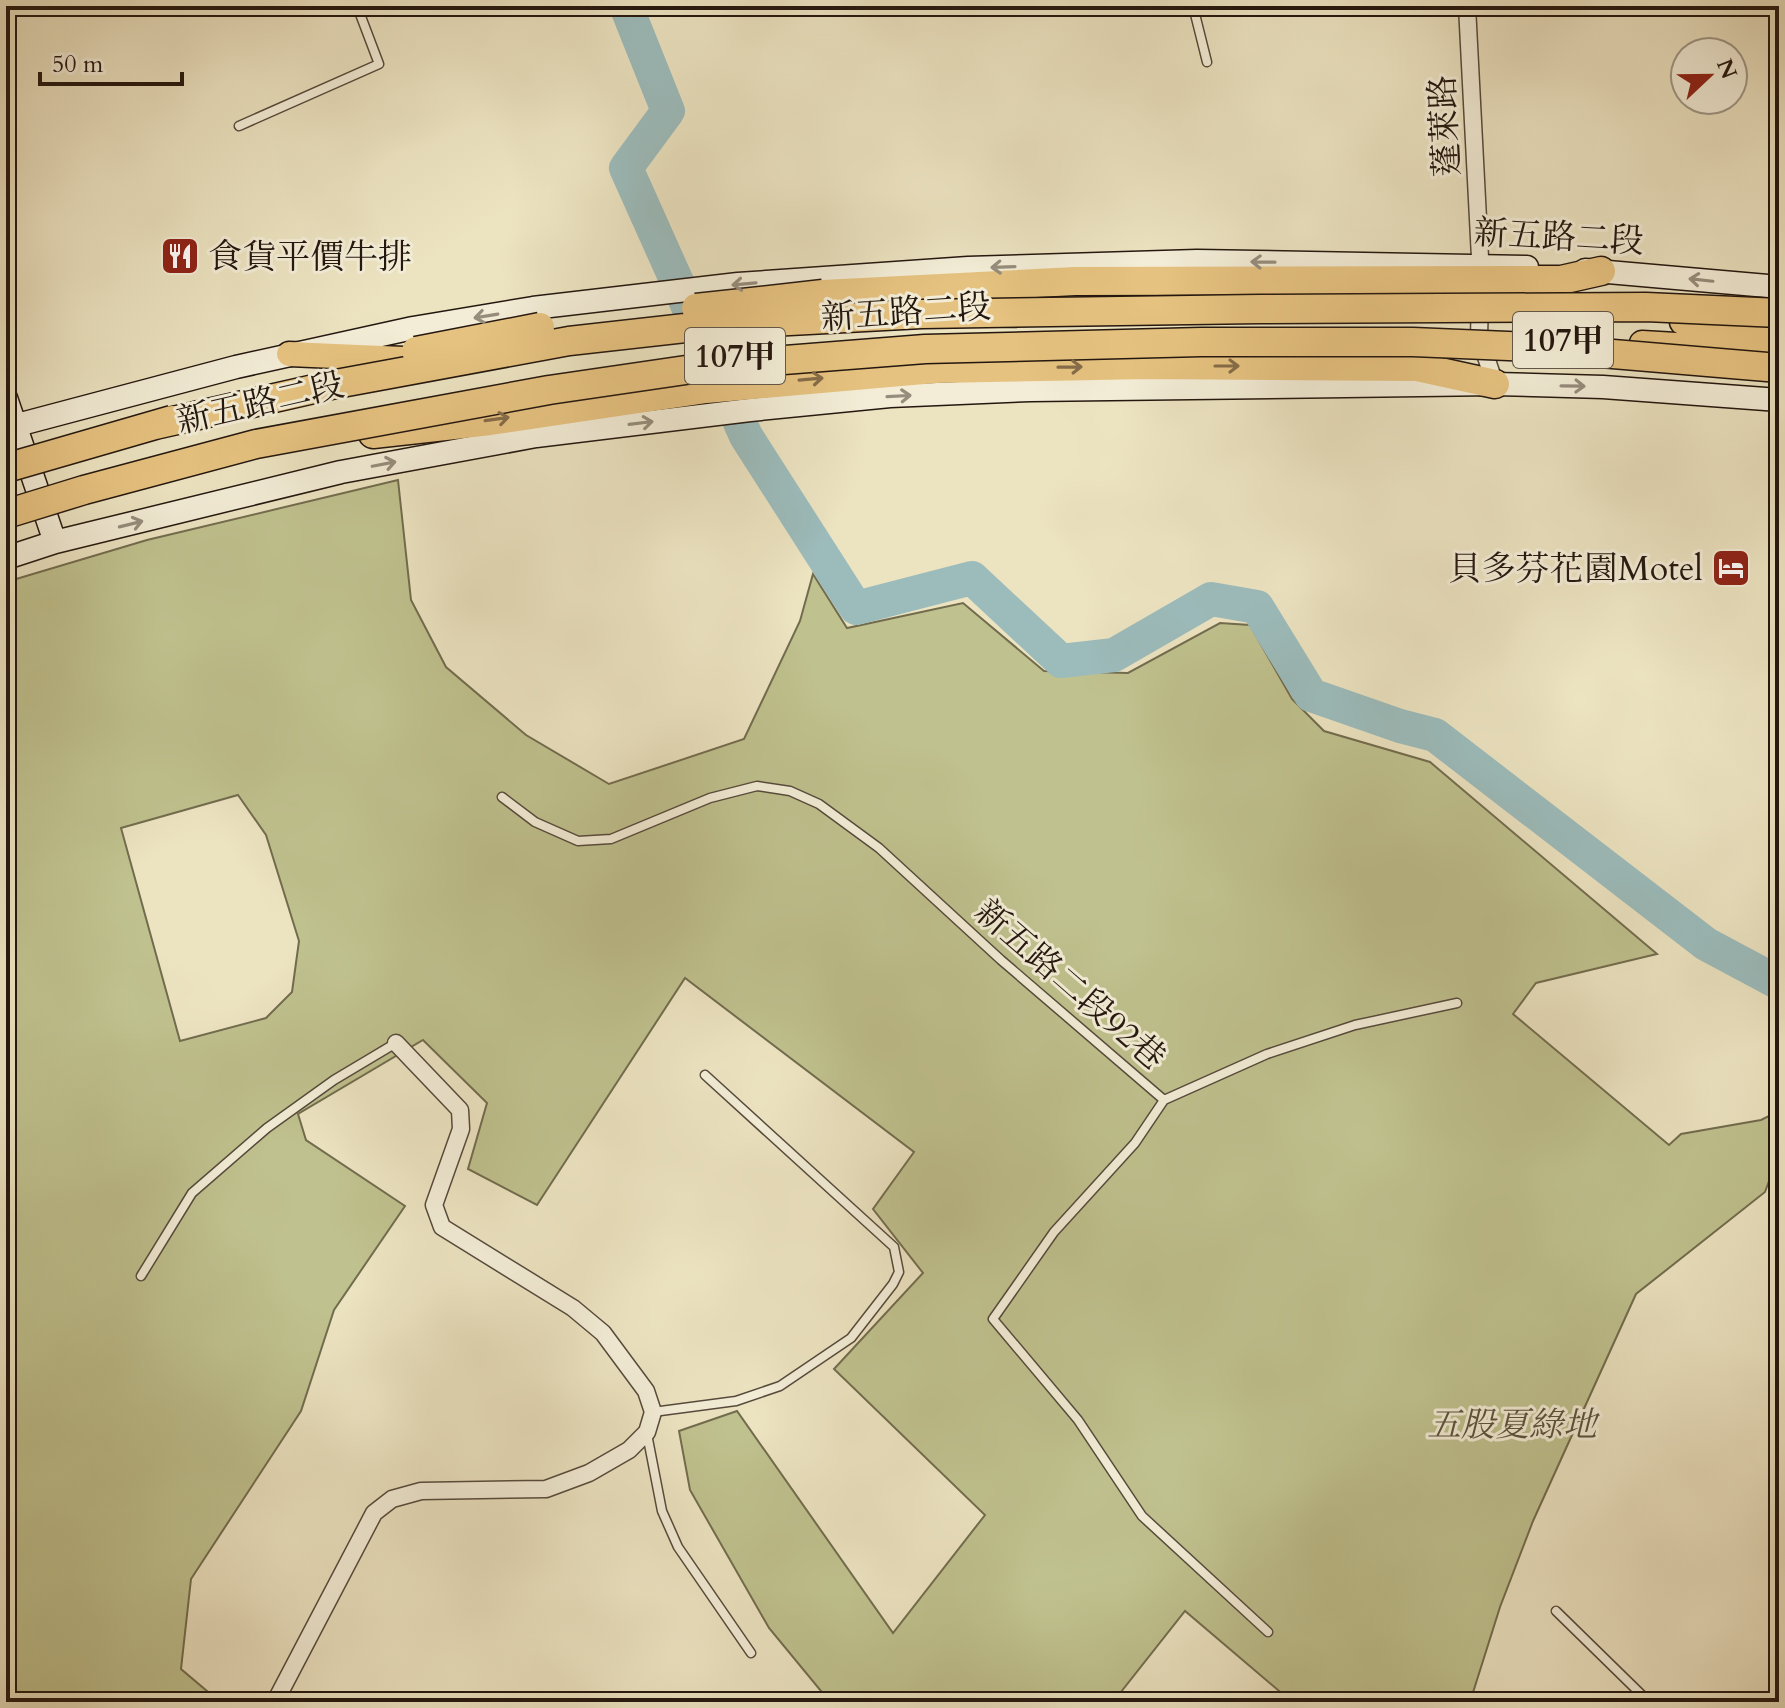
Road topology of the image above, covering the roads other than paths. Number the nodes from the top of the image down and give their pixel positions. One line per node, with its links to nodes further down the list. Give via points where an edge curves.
1 (357, 6): 5 (lane, via 379,64)
2 (1193, 6): 4 (lane)
3 (1467, 6): 7 (street, 蓬萊路)
4 (1207, 62)
5 (239, 126)
6 (1601, 271): 7 (highway, via 1561,280); 8 (main road, 新五路二段 / 107甲, one-way to 6)
7 (1481, 272): 10 (street, 蓬萊路); 14 (main road, 新五路二段 / 107甲, one-way to 14, via 1197,261 968,268 753,283 533,308); 20 (highway, bridge, via 1075,281 823,294 564,323 333,369)
8 (1779, 287)
9 (1779, 313): 20 (highway, bridge, via 1646,307 1260,309 922,314 712,325 538,347 336,384)
10 (1479, 325): 12 (main road, 新五路二段 / 107甲); 15 (main road, 新五路二段 / 107甲, via 923,321 660,342); 17 (street, 蓬萊路); 23 (main road, 新五路二段 / 107甲, via 1034,337 720,357 512,385)
11 (1779, 328): 12 (main road, 新五路二段 / 107甲)
12 (1647, 332): 13 (main road, 新五路二段 / 107甲)
13 (1779, 351)
14 (289, 354): 15 (main road); 21 (main road, 新五路二段 / 107甲)
15 (510, 364): 23 (main road, 新五路二段 / 107甲, via 250,413)
16 (1779, 368): 22 (highway, bridge, via 1413,342 925,349 720,365 549,390 256,444)
17 (1495, 384): 19 (main road, 107甲, one-way to 19); 22 (highway, one-way to 17, bridge, via 341,438 785,381 935,369 1417,367); 27 (main road, 107甲, one-way to 17, via 341,472 536,436 750,410 1030,390)
18 (6, 398): 21 (main road)
19 (1779, 400)
20 (155, 425): 23 (highway, bridge)
21 (12, 426): 23 (main road)
22 (171, 466): 26 (highway, bridge)
23 (27, 478): 24 (main road, 新五路二段 / 107甲); 25 (main road, 新五路二段 / 107甲); 27 (main road)
24 (6, 481)
25 (6, 505)
26 (6, 514)
27 (55, 542): 28 (main road, 107甲)
28 (6, 558)
29 (502, 797): 33 (lane, 新五路二段92巷, via 535,822 578,841 611,839 710,798 757,786 790,791 819,804 879,848)
30 (1457, 1003): 33 (lane, via 1355,1025 1267,1054)
31 (396, 1043): 34 (lane, via 267,1128 192,1193); 35 (street, via 460,1110 461,1129 434,1205 442,1227 573,1308 603,1333 646,1391)
32 (705, 1075): 35 (lane, via 894,1247 899,1272 851,1338 780,1386 736,1401)
33 (1164, 1100): 38 (lane, 新五路二段92巷, via 1135,1143 1054,1232 993,1319 1078,1420 1142,1516)
34 (141, 1276)
35 (653, 1412): 36 (street)
36 (647, 1432): 39 (lane, via 662,1511 678,1547); 40 (street, via 629,1450 589,1473 546,1489 421,1491 392,1499 374,1513)
37 (1556, 1611): 41 (lane)
38 (1268, 1632)
39 (751, 1653)
40 (275, 1702)
41 (1649, 1702)

